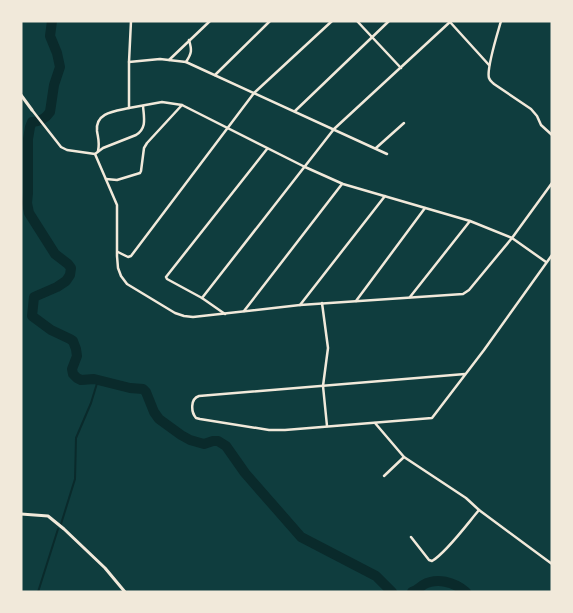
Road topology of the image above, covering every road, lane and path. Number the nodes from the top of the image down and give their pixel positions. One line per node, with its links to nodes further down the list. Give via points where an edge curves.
1 (131, 21): 12 (street)
2 (210, 21): 10 (street)
3 (270, 21): 16 (street)
4 (332, 21): 17 (street)
5 (357, 21): 9 (street)
6 (389, 21): 9 (street)
7 (500, 21): 14 (street)
8 (451, 22): 14 (street); 15 (street)
9 (371, 37): 15 (street); 23 (street)
10 (189, 40): 11 (street); 13 (street, via 191,49)
11 (168, 60): 12 (street); 13 (street)
12 (129, 62): 21 (street)
13 (186, 62): 16 (street)
14 (490, 65): 27 (street, via 489,79 531,109 541,125)
15 (401, 68): 26 (street)
16 (215, 75): 17 (street)
17 (254, 93): 23 (street); 25 (street)
18 (21, 95): 22 (street)
19 (143, 106): 20 (street, via 162,102); 21 (street); 30 (street, via 144,122 140,132)
20 (182, 106): 25 (street); 34 (street, via 147,143 140,173 117,180)
21 (129, 108): 30 (street, via 108,113 98,120)
22 (32, 110): 31 (street, via 61,147)
23 (294, 111): 26 (street)
24 (404, 123): 28 (street)
25 (226, 129): 29 (street); 41 (street, via 131,256)
26 (334, 129): 28 (street); 33 (street)
27 (552, 134)
28 (376, 148): 32 (street)
29 (267, 149): 33 (street); 45 (street, via 166,277)
30 (98, 150): 31 (street)
31 (95, 154): 34 (street)
32 (388, 154)
33 (305, 167): 36 (street); 45 (street)
34 (106, 179): 41 (street, via 117,205)
35 (552, 183): 40 (street)
36 (343, 184): 37 (street); 49 (street)
37 (385, 196): 38 (street); 48 (street)
38 (425, 208): 39 (street); 46 (street)
39 (470, 222): 40 (street); 44 (street)
40 (512, 238): 43 (street); 44 (street, via 463,294)
41 (118, 252): 50 (street, via 118,268 127,284 175,313 193,317)
42 (552, 255): 43 (street)
43 (546, 262): 51 (street)
44 (410, 297): 46 (street)
45 (202, 298): 50 (street)
46 (356, 301): 47 (street)
47 (322, 304): 48 (street); 52 (street, via 328,348)
48 (300, 305): 49 (street)
49 (244, 312): 50 (street)
50 (226, 314)
51 (465, 374): 52 (street); 53 (street, via 432,418)
52 (323, 386): 54 (street); 54 (street, via 198,396 193,400 193,414 196,418 269,430)
53 (375, 423): 54 (street); 55 (street)
54 (327, 426)
55 (404, 457): 56 (street); 57 (street)
56 (384, 476)
57 (479, 510): 59 (street, via 432,561); 60 (street)
58 (21, 514): 61 (street, via 48,516 105,568)
59 (411, 537)
60 (552, 564)
61 (125, 592)

